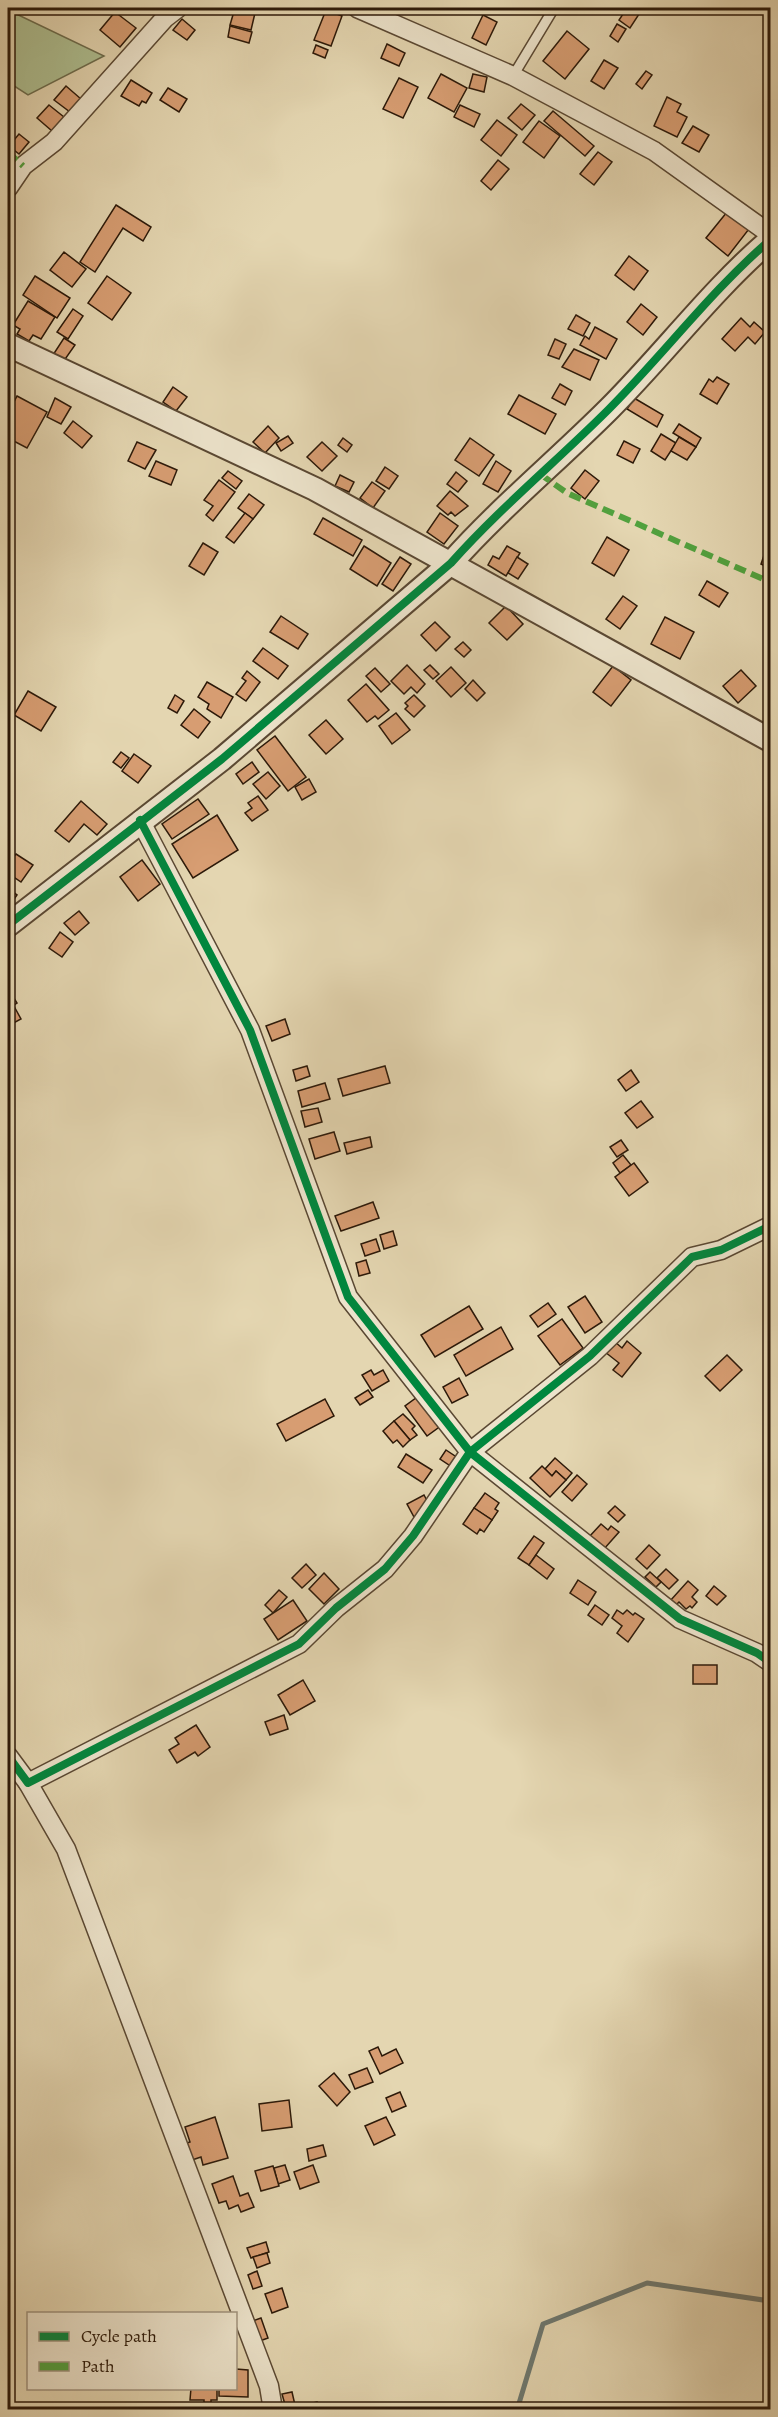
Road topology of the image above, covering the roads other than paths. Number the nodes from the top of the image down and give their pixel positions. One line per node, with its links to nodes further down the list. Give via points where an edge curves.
1 (178, 8): 5 (street, via 54,142 24,166)
2 (357, 8): 4 (street)
3 (554, 8): 4 (lane)
4 (513, 76): 6 (street, via 654,151)
5 (8, 188)
6 (771, 234)
7 (771, 240): 9 (street, via 739,266 609,408)
8 (8, 345): 9 (street, via 315,489)
9 (451, 563): 10 (street); 11 (street, via 222,759)
10 (771, 740)
11 (140, 820): 12 (street); 14 (street, via 250,1030 348,1297)
12 (8, 925)
13 (771, 1226): 14 (street, via 721,1250 692,1257 590,1356)
14 (470, 1452): 15 (street, via 680,1618); 17 (street, via 413,1536 385,1569 299,1644)
15 (771, 1662)
16 (8, 1756): 17 (street)
17 (28, 1783): 18 (street, via 66,1849 269,2386)
18 (273, 2409)

